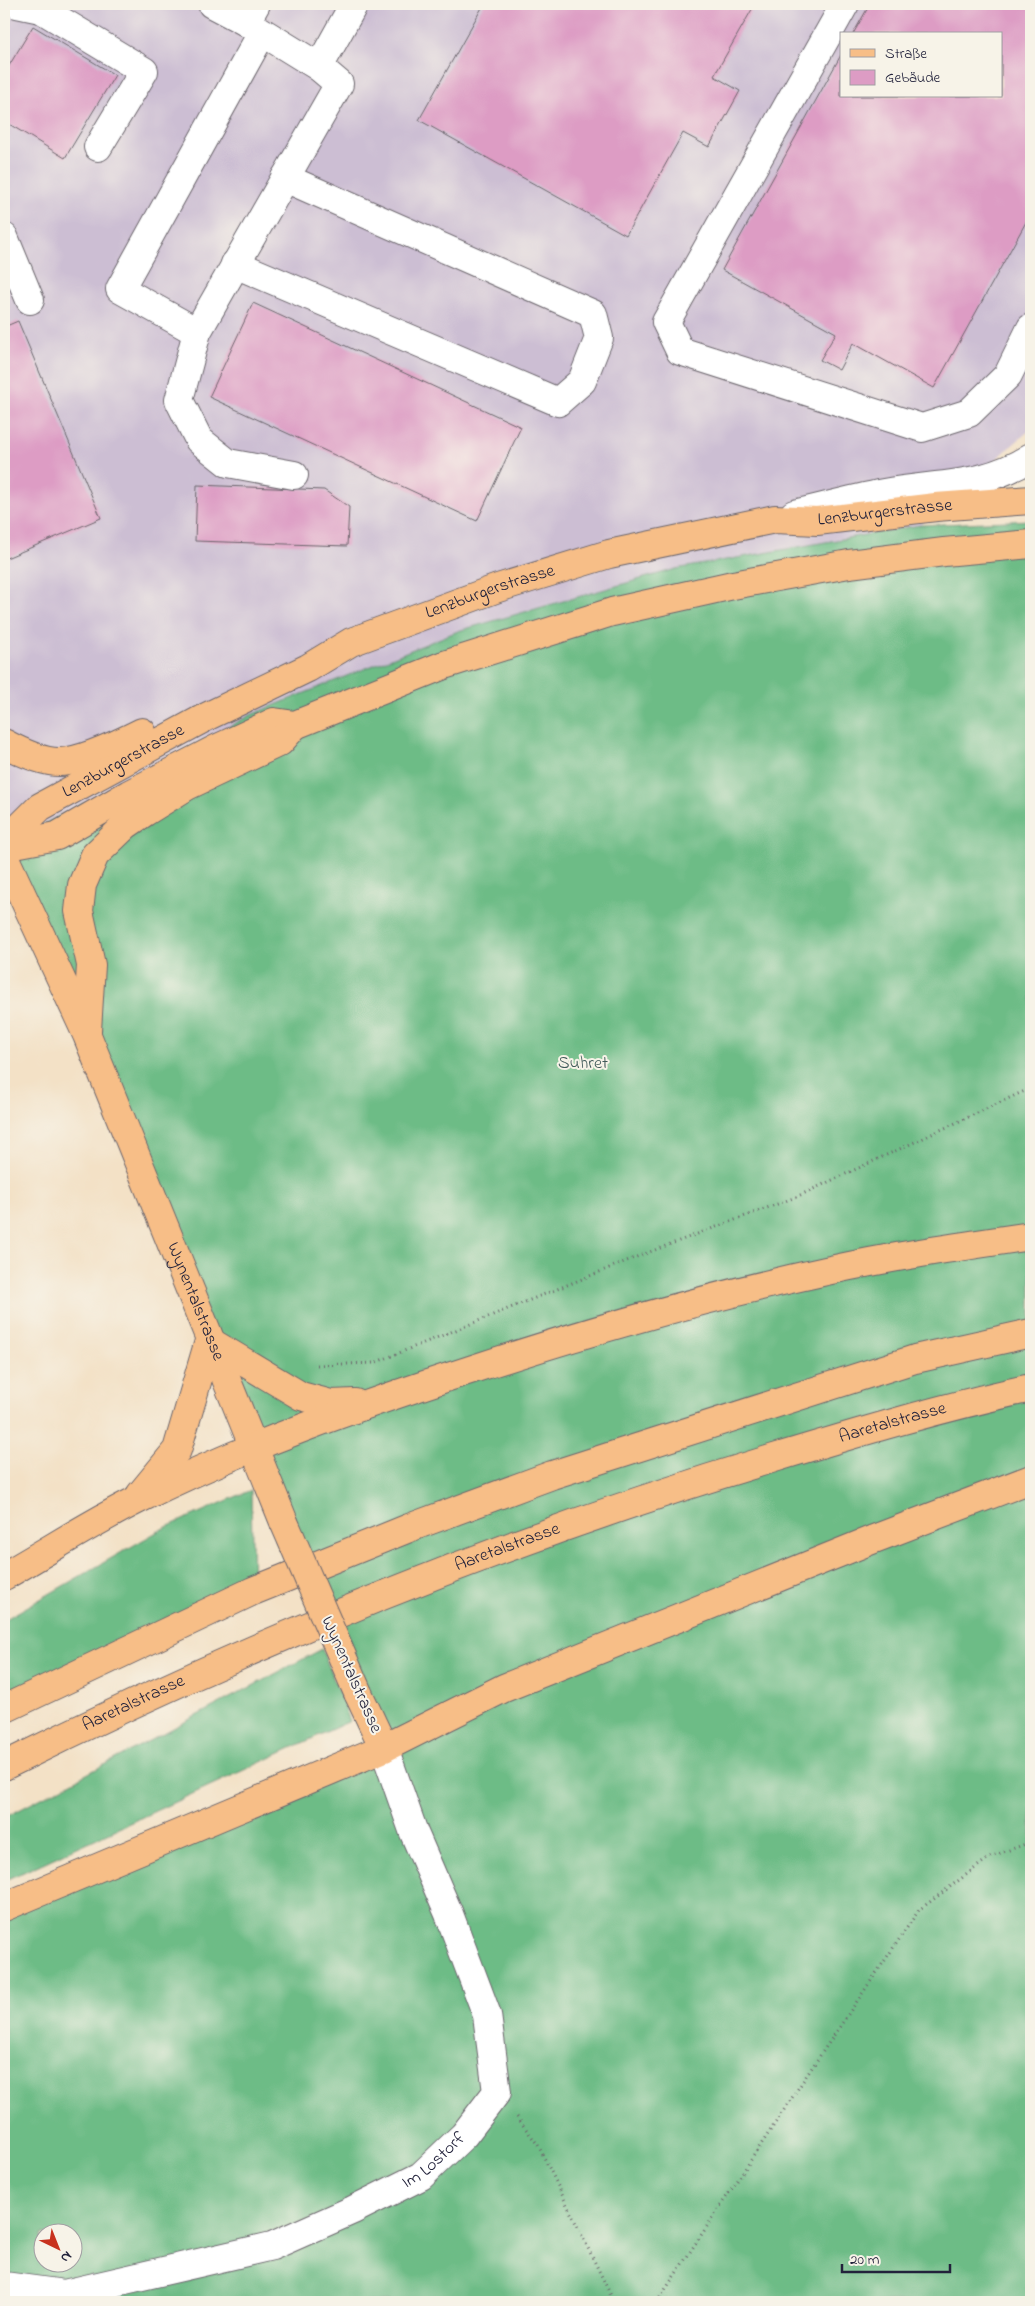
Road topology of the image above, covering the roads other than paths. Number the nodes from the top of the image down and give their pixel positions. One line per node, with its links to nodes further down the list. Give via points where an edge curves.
1 (17, 4): 7 (street, via 41,9 144,71)
2 (212, 4): 5 (street)
3 (354, 4): 6 (street)
4 (844, 4): 12 (street, via 666,322 680,351 922,428 969,413 1008,375)
5 (255, 20): 6 (street); 13 (street, via 120,289)
6 (319, 67): 8 (street, via 339,84)
7 (98, 147)
8 (285, 178): 10 (street); 10 (street, via 593,314 599,338 582,381 558,402)
9 (4, 238): 11 (street)
10 (235, 264): 13 (street)
11 (30, 300)
12 (1031, 328)
13 (197, 332): 15 (street, via 179,400 199,440 228,463)
14 (1031, 458): 17 (street, via 1012,470 962,484 884,493)
15 (294, 475)
16 (1031, 500): 17 (main road, Lenzburgerstrasse, via 817,521)
17 (775, 519): 19 (main road, Lenzburgerstrasse, via 609,554 498,588)
18 (1031, 544): 20 (main road, Lenzburgerstrasse, via 849,564 612,612 444,665)
19 (352, 642): 21 (main road, via 310,650 189,706 122,742 83,757 58,762 24,754); 22 (main road, Lenzburgerstrasse, via 308,668 208,716 80,784 40,808)
20 (295, 725): 22 (main road, Lenzburgerstrasse, via 274,722 218,748 57,836); 24 (main road, via 280,742 187,786 145,812 95,854 82,884 79,911 91,964)
21 (4, 743)
22 (4, 845)
23 (4, 856): 24 (main road, Wynentalstrasse)
24 (87, 1035): 27 (main road, Wynentalstrasse)
25 (1031, 1236): 29 (main road, via 828,1270 711,1298 577,1335)
26 (1031, 1333): 34 (main road, via 915,1359 552,1475 253,1591)
27 (209, 1341): 29 (main road, via 301,1396 331,1404); 30 (main road, Wynentalstrasse); 32 (main road, via 177,1450)
28 (1031, 1388): 36 (main road, Aaretalstrasse, via 838,1438 546,1533 253,1649 108,1714)
29 (369, 1403): 30 (main road)
30 (254, 1447): 32 (main road); 35 (main road, Wynentalstrasse, bridge)
31 (1031, 1479): 35 (main road, via 504,1688)
32 (136, 1500): 33 (main road)
33 (4, 1576)
34 (4, 1709)
35 (384, 1748): 37 (main road); 38 (street, Im Lostorf, via 486,2015 498,2092 464,2135 421,2176 272,2246 64,2294)
36 (4, 1766)
37 (4, 1907)
38 (4, 2286)

